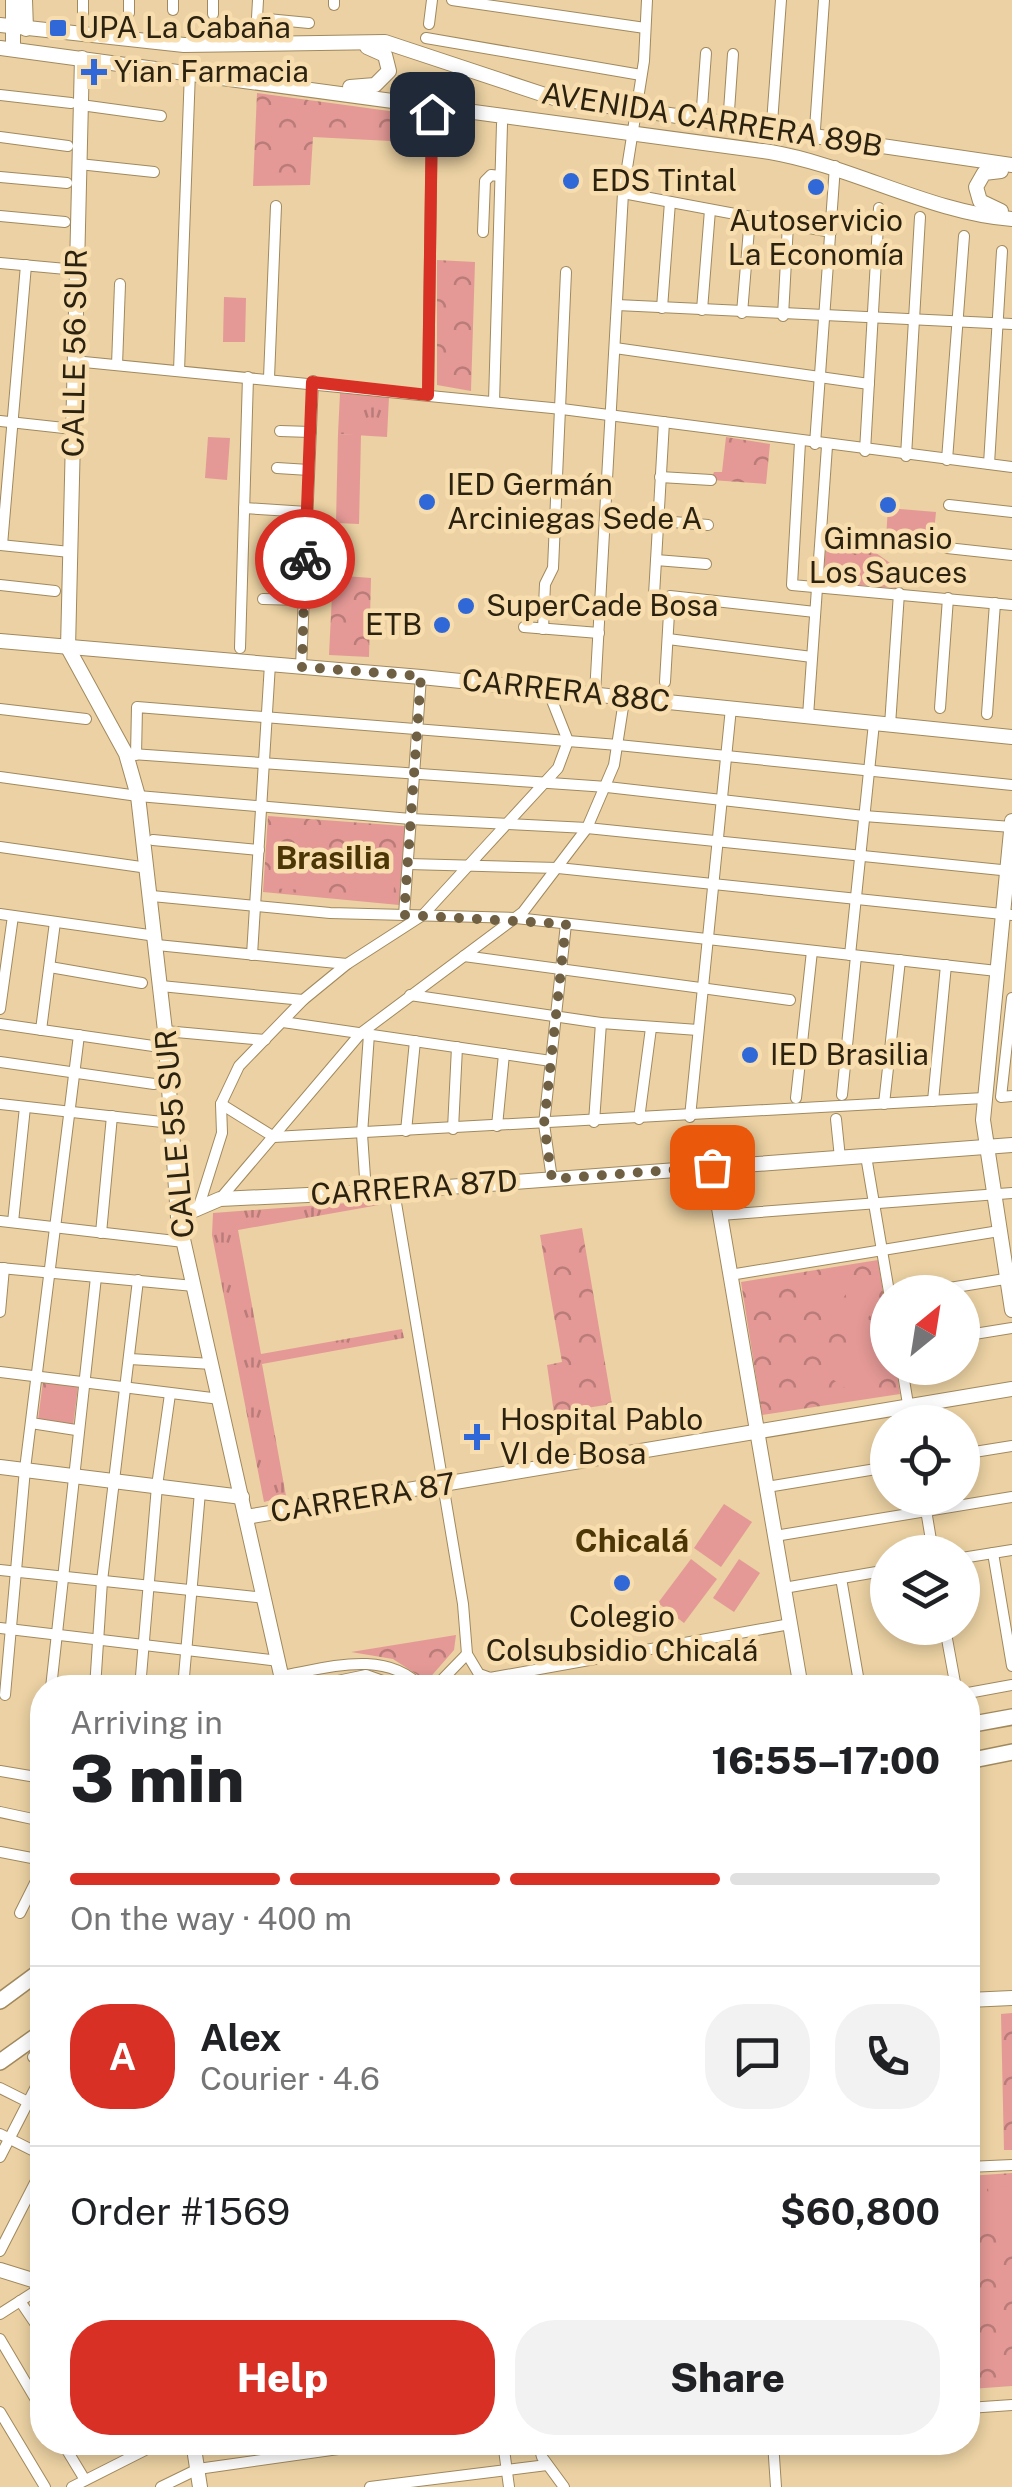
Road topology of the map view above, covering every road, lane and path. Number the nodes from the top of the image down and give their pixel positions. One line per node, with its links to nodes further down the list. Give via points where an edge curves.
1 (12, 0): 17 (street)
2 (26, 0): 17 (street)
3 (83, 0): 12 (street)
4 (129, 0): 13 (street)
5 (214, 0): 14 (street)
6 (258, 0): 15 (street, via 257,18)
7 (432, 0): 16 (street)
8 (452, 0): 18 (street)
9 (647, 0): 18 (street)
10 (780, 0): 34 (street)
11 (824, 0): 37 (street)
12 (83, 13)
13 (129, 14)
14 (213, 14)
15 (309, 23)
16 (429, 24)
17 (13, 27): 20 (street, AVENIDA CARRERA 89B, via 184,45); 21 (street)
18 (646, 28): 26 (street)
19 (426, 38): 26 (street)
20 (310, 42): 27 (street, via 376,49 390,67 368,87); 30 (street, AVENIDA CARRERA 89B, via 396,44 522,90)
21 (6, 48): 24 (street, AVENIDA CARRERA 89B)
22 (706, 52): 33 (street)
23 (733, 54): 36 (street)
24 (82, 58): 25 (street, AVENIDA CARRERA 89B); 29 (street, CALLE 56 SUR)
25 (190, 71): 27 (street, AVENIDA CARRERA 89B); 82 (street)
26 (641, 76): 30 (street)
27 (304, 88): 38 (street, AVENIDA CARRERA 89B)
28 (0, 95): 29 (street)
29 (76, 104): 32 (street); 41 (street, CALLE 56 SUR)
30 (635, 112): 33 (street, AVENIDA CARRERA 89B); 38 (street)
31 (432, 114): 88 (street)
32 (161, 116)
33 (702, 122): 36 (street, AVENIDA CARRERA 89B)
34 (772, 123)
35 (502, 124): 45 (street)
36 (728, 125): 43 (street, AVENIDA CARRERA 89B)
37 (815, 129)
38 (631, 132): 42 (street, AVENIDA CARRERA 89B); 48 (street)
39 (0, 137): 40 (street)
40 (68, 146)
41 (79, 164): 44 (street); 65 (street, CALLE 56 SUR)
42 (836, 166): 53 (street, AVENIDA CARRERA 89B, via 954,208); 60 (street)
43 (1012, 168): 53 (street, via 990,170 976,187 988,207)
44 (154, 172)
45 (500, 176): 59 (street, via 485,181); 89 (street)
46 (0, 177): 47 (street)
47 (67, 183)
48 (624, 193): 49 (street); 68 (street)
49 (670, 202): 52 (street); 69 (street)
50 (276, 206): 85 (street)
51 (879, 208): 73 (street)
52 (710, 210): 55 (street); 70 (street)
53 (1012, 215)
54 (0, 216): 57 (street)
55 (750, 217): 58 (street); 71 (street)
56 (920, 217): 75 (street)
57 (65, 222)
58 (788, 224): 60 (street); 72 (street)
59 (482, 232)
60 (830, 232): 74 (street)
61 (964, 236): 76 (street)
62 (1002, 251): 77 (street)
63 (0, 263): 64 (street)
64 (26, 265): 65 (street); 93 (street)
65 (77, 270): 80 (street, CALLE 56 SUR)
66 (566, 272): 90 (street)
67 (120, 284): 81 (street)
68 (617, 305): 69 (street); 79 (street)
69 (662, 308): 70 (street)
70 (702, 310): 71 (street)
71 (742, 313): 72 (street)
72 (783, 316): 74 (street)
73 (873, 316): 74 (street); 75 (street); 87 (street)
74 (824, 317): 84 (street)
75 (914, 319): 76 (street); 101 (street)
76 (958, 321): 77 (street); 102 (street)
77 (997, 324): 78 (street); 103 (street)
78 (1012, 324)
79 (615, 348): 84 (street); 91 (street)
80 (74, 362): 81 (street); 95 (street, CALLE 56 SUR)
81 (116, 365): 82 (street)
82 (179, 371): 83 (street)
83 (248, 376): 85 (street); 110 (street)
84 (820, 377): 87 (street); 99 (street)
85 (269, 378): 86 (street)
86 (312, 382): 88 (street); 97 (street)
87 (869, 384): 100 (street)
88 (428, 395): 89 (street)
89 (494, 402): 90 (street)
90 (562, 410): 91 (street); 136 (street)
91 (611, 415): 94 (street); 113 (street)
92 (0, 421): 93 (street)
93 (13, 422): 95 (street); 116 (street)
94 (664, 422): 98 (street); 107 (street)
95 (73, 429): 118 (street, CALLE 56 SUR)
96 (280, 431): 97 (street)
97 (310, 432): 106 (street)
98 (800, 442): 99 (street); 125 (street, via 792,585)
99 (821, 445): 100 (street); 125 (street)
100 (865, 451): 101 (street)
101 (906, 456): 102 (street)
102 (947, 460): 103 (street)
103 (989, 464): 104 (street)
104 (1012, 467)
105 (277, 468): 106 (street)
106 (309, 470): 111 (street)
107 (660, 477): 108 (street); 114 (street)
108 (712, 480)
109 (950, 505): 112 (street)
110 (244, 508): 111 (street); 141 (street)
111 (308, 512): 120 (street)
112 (1012, 512)
113 (606, 516): 114 (street); 137 (street)
114 (658, 520): 115 (street); 122 (street)
115 (708, 525)
116 (1, 545): 118 (street)
117 (947, 548): 121 (street)
118 (70, 552): 140 (street, CALLE 56 SUR)
119 (264, 556): 120 (street)
120 (306, 556): 131 (street)
121 (1012, 556)
122 (656, 560): 123 (street); 128 (street)
123 (706, 564)
124 (0, 585): 126 (street)
125 (817, 588): 127 (street); 134 (street)
126 (55, 591)
127 (899, 593): 129 (street); 158 (street)
128 (654, 594)
129 (948, 598): 132 (street); 151 (street)
130 (263, 600): 131 (street)
131 (304, 600): 144 (street)
132 (995, 603): 133 (street); 153 (street)
133 (1012, 605)
134 (816, 612): 138 (street, via 670,596); 142 (street)
135 (524, 627): 136 (street)
136 (543, 629): 137 (street)
137 (599, 634): 147 (street)
138 (668, 639): 142 (street); 146 (street)
139 (0, 641): 140 (street, CARRERA 88C)
140 (68, 648): 143 (street, CARRERA 88C); 163 (street, CALLE 55 SUR)
141 (240, 648)
142 (812, 657): 154 (street)
143 (270, 664): 144 (street, CARRERA 88C); 155 (street)
144 (302, 667): 145 (street, CARRERA 88C)
145 (421, 676): 147 (street, CARRERA 88C); 159 (street)
146 (665, 682)
147 (596, 694): 150 (street, CARRERA 88C)
148 (552, 698): 161 (street)
149 (623, 707): 162 (street)
150 (731, 708): 154 (street, CARRERA 88C); 164 (street)
151 (940, 708)
152 (0, 709): 156 (street)
153 (987, 714)
154 (808, 716): 157 (street, CARRERA 88C)
155 (267, 718): 159 (street); 163 (street, via 137,707); 165 (street)
156 (86, 719)
157 (874, 723): 158 (street, CARRERA 88C); 166 (street)
158 (890, 725): 160 (street, CARRERA 88C)
159 (418, 729): 161 (street); 167 (street)
160 (1012, 737)
161 (568, 741): 162 (street); 169 (street)
162 (618, 745): 164 (street); 171 (street)
163 (131, 754): 165 (street); 172 (street, CALLE 55 SUR)
164 (726, 756): 166 (street); 173 (street)
165 (264, 764): 167 (street); 174 (street)
166 (869, 771): 170 (street); 175 (street)
167 (414, 772): 169 (street); 176 (street)
168 (0, 777): 172 (street)
169 (544, 783): 171 (street); 177 (street)
170 (1012, 786)
171 (606, 787): 173 (street); 179 (street)
172 (138, 796): 174 (street); 187 (street, CALLE 55 SUR)
173 (722, 800): 175 (street); 181 (street)
174 (262, 806): 176 (street); 183 (street)
175 (864, 816): 178 (street); 184 (street)
176 (411, 819): 177 (street); 185 (street)
177 (508, 824): 179 (street); 186 (street)
178 (1012, 825): 189 (street)
179 (587, 828): 181 (street); 188 (street)
180 (153, 840): 183 (street)
181 (717, 843): 184 (street); 190 (street)
182 (0, 847): 187 (street)
183 (259, 850): 193 (street)
184 (860, 859): 189 (street); 192 (street)
185 (408, 864): 186 (street); 195 (street)
186 (468, 867): 188 (street); 196 (street)
187 (148, 868): 191 (street, CALLE 55 SUR)
188 (558, 868): 190 (street); 199 (street)
189 (1010, 871): 197 (street)
190 (713, 887): 192 (street); 202 (street)
191 (152, 896): 193 (street); 203 (street, CALLE 55 SUR)
192 (856, 901): 197 (street); 206 (street)
193 (256, 905): 195 (street); 205 (street)
194 (0, 914): 198 (street)
195 (404, 915): 196 (street)
196 (423, 915): 199 (street); 209 (street)
197 (1007, 915): 211 (street)
198 (13, 916): 200 (street); 221 (street)
199 (516, 918): 201 (street); 207 (street)
200 (55, 922): 203 (street); 212 (street)
201 (566, 924): 202 (street); 213 (street)
202 (708, 940): 204 (street); 216 (street)
203 (156, 941): 205 (street); 215 (street, CALLE 55 SUR)
204 (812, 951): 206 (street); 243 (street)
205 (252, 955): 209 (street)
206 (853, 955): 208 (street); 241 (street)
207 (464, 956): 213 (street); 217 (street)
208 (900, 960): 210 (street); 248 (street)
209 (347, 964): 219 (street)
210 (946, 965): 211 (street); 245 (street)
211 (1002, 965): 244 (street)
212 (50, 967): 214 (street); 227 (street)
213 (561, 970): 216 (street); 222 (street)
214 (142, 982)
215 (161, 986): 219 (street); 229 (street, CALLE 55 SUR)
216 (703, 988): 220 (street); 228 (street)
217 (410, 995): 222 (street); 230 (street)
218 (1012, 998): 242 (street)
219 (303, 1000): 223 (street)
220 (790, 1000)
221 (0, 1009)
222 (556, 1015): 224 (street); 237 (street)
223 (284, 1022): 230 (street); 232 (street)
224 (601, 1022): 226 (street); 256 (street)
225 (0, 1024): 227 (street)
226 (652, 1028): 228 (street); 253 (street)
227 (42, 1030): 231 (street)
228 (698, 1030): 252 (street)
229 (165, 1031): 232 (street); 235 (street, CALLE 55 SUR)
230 (365, 1034): 233 (street); 261 (street); 262 (street)
231 (78, 1035): 235 (street); 239 (street)
232 (266, 1040): 247 (street, via 239,1066)
233 (415, 1041): 234 (street); 260 (street)
234 (458, 1047): 236 (street); 259 (street)
235 (166, 1048): 255 (street, CALLE 55 SUR)
236 (504, 1054): 237 (street); 258 (street)
237 (551, 1061): 257 (street)
238 (0, 1062): 239 (street)
239 (74, 1073): 240 (street); 250 (street)
240 (154, 1084)
241 (842, 1096)
242 (1006, 1096)
243 (796, 1098)
244 (984, 1098): 245 (street); 264 (street)
245 (932, 1101): 248 (street)
246 (0, 1104): 249 (street)
247 (221, 1104): 262 (street); 275 (street, via 222,1133)
248 (884, 1104): 252 (street)
249 (26, 1107): 250 (street); 279 (street)
250 (69, 1112): 251 (street); 280 (street)
251 (112, 1116): 255 (street); 282 (street)
252 (690, 1117): 253 (street)
253 (640, 1119): 256 (street)
254 (836, 1119): 266 (street)
255 (171, 1122): 276 (street, CALLE 55 SUR)
256 (594, 1122): 257 (street)
257 (544, 1124): 258 (street); 268 (street)
258 (497, 1126): 259 (street)
259 (452, 1128): 260 (street)
260 (406, 1131): 261 (street)
261 (362, 1134): 262 (street); 270 (street)
262 (274, 1137): 273 (street)
263 (1012, 1145): 264 (street, CARRERA 87D)
264 (986, 1147): 265 (street, CARRERA 87D); 272 (street)
265 (866, 1156): 266 (street, CARRERA 87D); 274 (street)
266 (840, 1158): 267 (street, CARRERA 87D)
267 (712, 1167): 268 (street, CARRERA 87D); 277 (street)
268 (552, 1179): 269 (street, CARRERA 87D)
269 (394, 1191): 270 (street, CARRERA 87D); 319 (street)
270 (366, 1192): 273 (street, CARRERA 87D)
271 (1012, 1192): 272 (street)
272 (993, 1193): 274 (street); 281 (street)
273 (220, 1199): 275 (street, CARRERA 87D)
274 (874, 1203): 277 (street); 284 (street)
275 (199, 1206): 276 (street, CARRERA 87D)
276 (178, 1216): 283 (street, CALLE 55 SUR)
277 (720, 1216): 287 (street)
278 (0, 1221): 279 (street)
279 (13, 1222): 280 (street)
280 (55, 1227): 282 (street); 286 (street)
281 (999, 1232): 284 (street); 290 (street)
282 (101, 1233): 283 (street)
283 (184, 1242): 293 (street, CALLE 55 SUR)
284 (882, 1250): 287 (street); 288 (street)
285 (2, 1268): 286 (street); 295 (street)
286 (50, 1272): 289 (street); 301 (street)
287 (730, 1275): 311 (street)
288 (886, 1275)
289 (96, 1276): 291 (street); 302 (street)
290 (1010, 1279): 292 (street); 294 (street)
291 (138, 1280): 293 (street); 298 (street)
292 (980, 1284)
293 (194, 1286): 299 (street, CALLE 55 SUR)
294 (1012, 1310)
295 (0, 1312)
296 (1012, 1328): 297 (street)
297 (980, 1333)
298 (130, 1359): 299 (street); 303 (street)
299 (212, 1364): 306 (street, CALLE 55 SUR)
300 (0, 1372): 301 (street)
301 (37, 1376): 302 (street); 309 (street)
302 (82, 1383): 303 (street); 310 (street)
303 (126, 1388): 305 (street); 318 (street)
304 (1012, 1389): 307 (street, CARRERA 87)
305 (170, 1394): 306 (street); 320 (street)
306 (220, 1400): 323 (street, CALLE 55 SUR)
307 (914, 1405)
308 (870, 1413): 311 (street, CARRERA 87)
309 (31, 1423): 310 (street); 315 (street)
310 (76, 1430): 317 (street)
311 (757, 1432): 319 (street, CARRERA 87); 321 (street)
312 (1012, 1446): 313 (street)
313 (980, 1451)
314 (0, 1467): 315 (street, CARRERA 87)
315 (25, 1470): 317 (street, CARRERA 87); 333 (street)
316 (870, 1470): 321 (street)
317 (71, 1474): 318 (street, CARRERA 87); 335 (street)
318 (114, 1480): 320 (street, CARRERA 87); 337 (street)
319 (443, 1484): 327 (street, CARRERA 87); 349 (street)
320 (157, 1486): 322 (street, CARRERA 87); 338 (street)
321 (766, 1487): 328 (street)
322 (200, 1492): 323 (street, CARRERA 87); 340 (street)
323 (242, 1496): 327 (street, CALLE 55 SUR)
324 (1012, 1497): 325 (street)
325 (980, 1502)
326 (902, 1515): 328 (street)
327 (246, 1517): 341 (street, CALLE 55 SUR)
328 (775, 1536): 339 (street)
329 (1012, 1550): 330 (street)
330 (994, 1553): 331 (street); 350 (street)
331 (980, 1555)
332 (0, 1570): 333 (street)
333 (14, 1571): 335 (street); 343 (street)
334 (870, 1573): 336 (street)
335 (60, 1576): 337 (street); 344 (street)
336 (841, 1578): 339 (street); 361 (street)
337 (102, 1581): 338 (street); 345 (street)
338 (147, 1586): 340 (street); 347 (street)
339 (784, 1588): 342 (street)
340 (189, 1590): 341 (street); 348 (street)
341 (264, 1598): 355 (street, CALLE 55 SUR)
342 (790, 1624): 359 (street); 360 (street)
343 (6, 1629): 344 (street); 365 (street)
344 (56, 1635): 345 (street); 351 (street)
345 (100, 1640): 347 (street); 352 (street)
346 (949, 1645): 362 (street)
347 (144, 1646): 348 (street); 353 (street)
348 (187, 1650): 354 (street); 355 (street)
349 (467, 1654): 357 (street); 358 (street)
350 (1012, 1666)
351 (51, 1675)
352 (96, 1675)
353 (141, 1675)
354 (184, 1675)
355 (281, 1675): 356 (street, via 369,1664)
356 (404, 1675)
357 (447, 1675)
358 (481, 1675)
359 (507, 1675)
360 (799, 1675)
361 (858, 1675)
362 (954, 1675)
363 (1012, 1685): 364 (street)
364 (980, 1691)
365 (6, 1695)
366 (1012, 1717): 367 (main road)
367 (980, 1723)
368 (1012, 1752): 369 (main road)
369 (980, 1759)
370 (0, 1770): 371 (street)
371 (30, 1776)
372 (0, 1812): 373 (street)
373 (30, 1818)
374 (0, 1857): 375 (street)
375 (30, 1859)
376 (30, 1893): 377 (street)
377 (20, 1913)
378 (30, 1979): 381 (main road)
379 (1012, 1998): 380 (street)
380 (980, 1999)
381 (0, 2000)
382 (30, 2041): 383 (main road)
383 (0, 2062)
384 (0, 2088): 386 (street)
385 (30, 2098): 386 (street)
386 (28, 2102): 387 (street)
387 (5, 2136): 388 (street); 389 (street)
388 (30, 2150)
389 (0, 2157)
390 (1012, 2165): 391 (street)
391 (980, 2166)
392 (30, 2193): 393 (street)
393 (0, 2252)
394 (0, 2270): 395 (street)
395 (30, 2281)
396 (30, 2294): 397 (street)
397 (20, 2302): 398 (street); 399 (street)
398 (0, 2314)
399 (30, 2316)
400 (0, 2339): 401 (street)
401 (30, 2390)
402 (1012, 2405): 403 (street)
403 (980, 2407)
404 (0, 2412): 416 (street)
405 (71, 2455): 415 (street)
406 (138, 2455): 415 (street)
407 (196, 2455): 413 (street)
408 (297, 2455): 413 (street)
409 (504, 2455): 414 (street)
410 (542, 2455): 412 (street)
411 (774, 2455): 423 (street)
412 (547, 2465): 414 (street); 422 (street)
413 (198, 2469): 418 (street); 419 (street)
414 (506, 2470): 420 (street); 421 (street)
415 (90, 2482): 417 (street)
416 (45, 2487)
417 (72, 2487)
418 (161, 2487)
419 (200, 2487)
420 (370, 2487)
421 (509, 2487)
422 (564, 2487)
423 (776, 2487)

